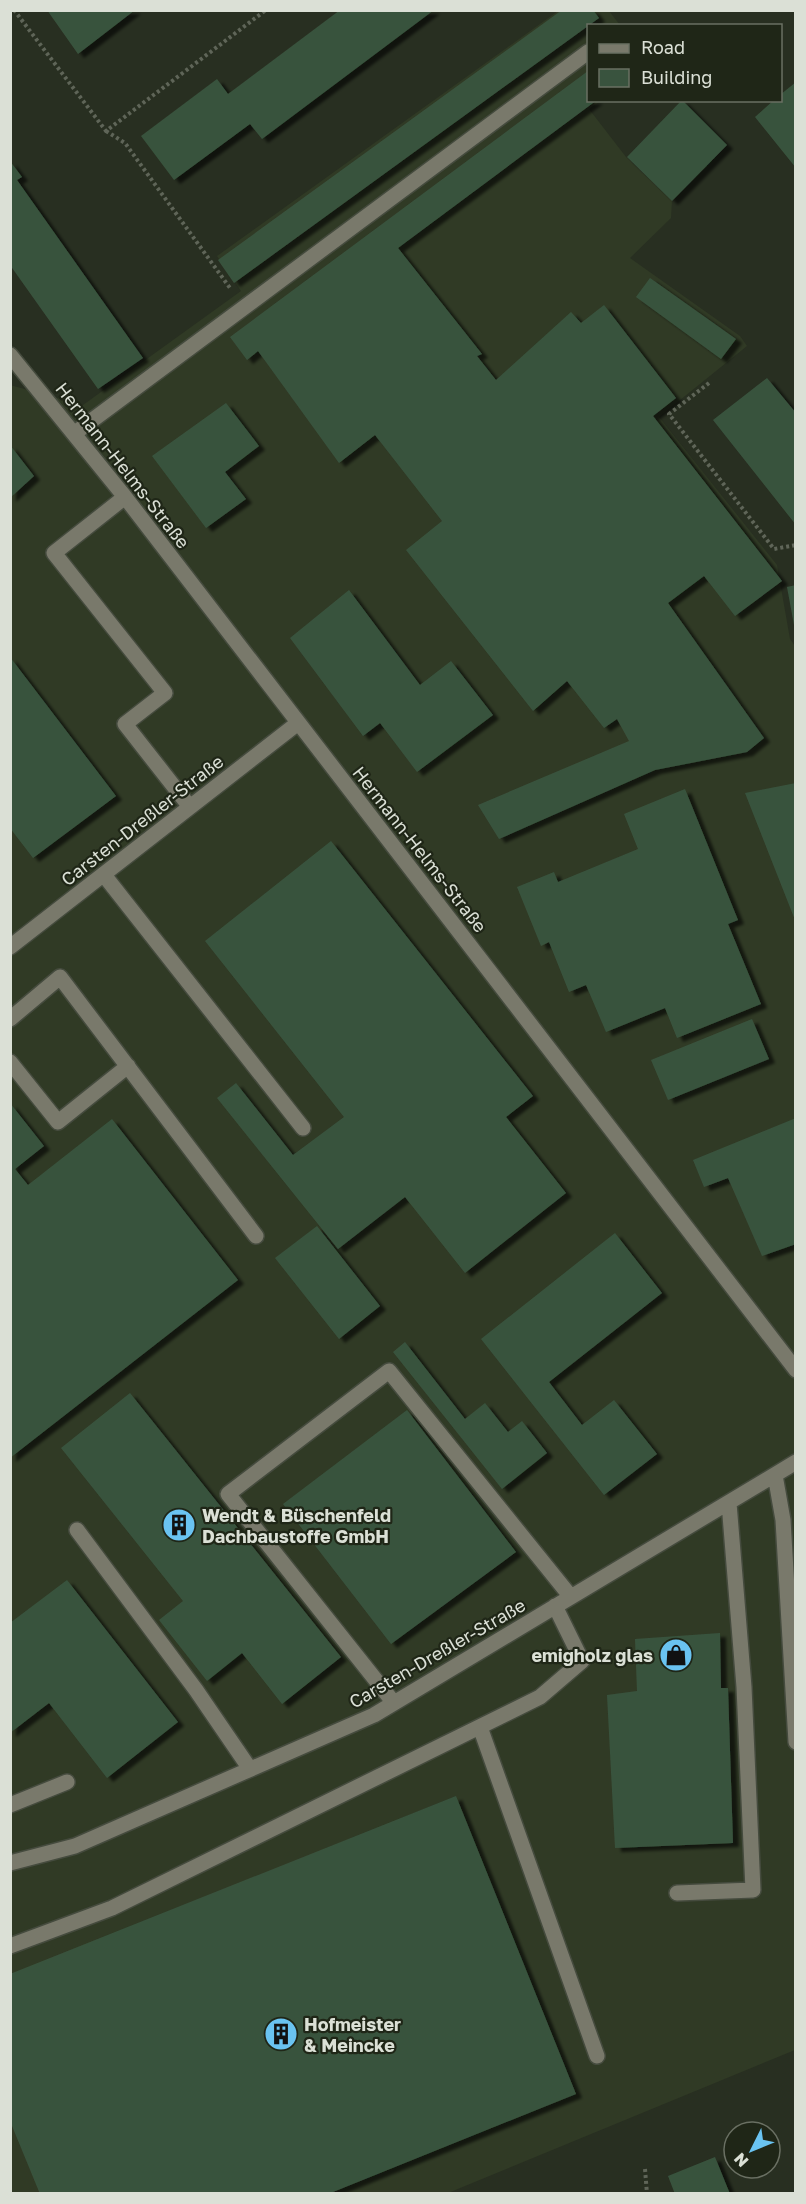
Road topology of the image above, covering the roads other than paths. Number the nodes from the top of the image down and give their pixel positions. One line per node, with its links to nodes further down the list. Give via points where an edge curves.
1 (587, 53): 3 (street)
2 (10, 355): 3 (street, Hermann-Helms-Straße)
3 (75, 433): 4 (street, Hermann-Helms-Straße)
4 (125, 497): 5 (street, Hermann-Helms-Straße); 6 (street, via 54,553 165,693 125,724)
5 (298, 723): 6 (street, Carsten-Dreßler-Straße); 14 (street, Hermann-Helms-Straße)
6 (190, 807): 7 (street, Carsten-Dreßler-Straße)
7 (104, 875): 8 (street, Carsten-Dreßler-Straße); 12 (street)
8 (10, 947)
9 (10, 1019): 11 (street, via 60,977)
10 (10, 1062): 11 (street, via 58,1122)
11 (128, 1066): 13 (street)
12 (303, 1128)
13 (256, 1236)
14 (795, 1370)
15 (795, 1462): 16 (street, Carsten-Dreßler-Straße)
16 (775, 1475): 17 (street, Carsten-Dreßler-Straße); 23 (street, via 783,1520)
17 (729, 1503): 19 (street, Carsten-Dreßler-Straße); 28 (street, via 744,1687 753,1890)
18 (77, 1530): 24 (street)
19 (571, 1597): 20 (street, Carsten-Dreßler-Straße); 21 (street, via 389,1371 228,1494)
20 (555, 1606): 21 (street, Carsten-Dreßler-Straße); 22 (street, via 582,1661 540,1697)
21 (394, 1703): 24 (street, Carsten-Dreßler-Straße)
22 (480, 1727): 29 (street, via 112,1908); 30 (street)
23 (795, 1742)
24 (250, 1769): 27 (street, Carsten-Dreßler-Straße, via 75,1846)
25 (67, 1782): 26 (street)
26 (10, 1805)
27 (10, 1863)
28 (677, 1893)
29 (10, 1946)
30 (597, 2056)

